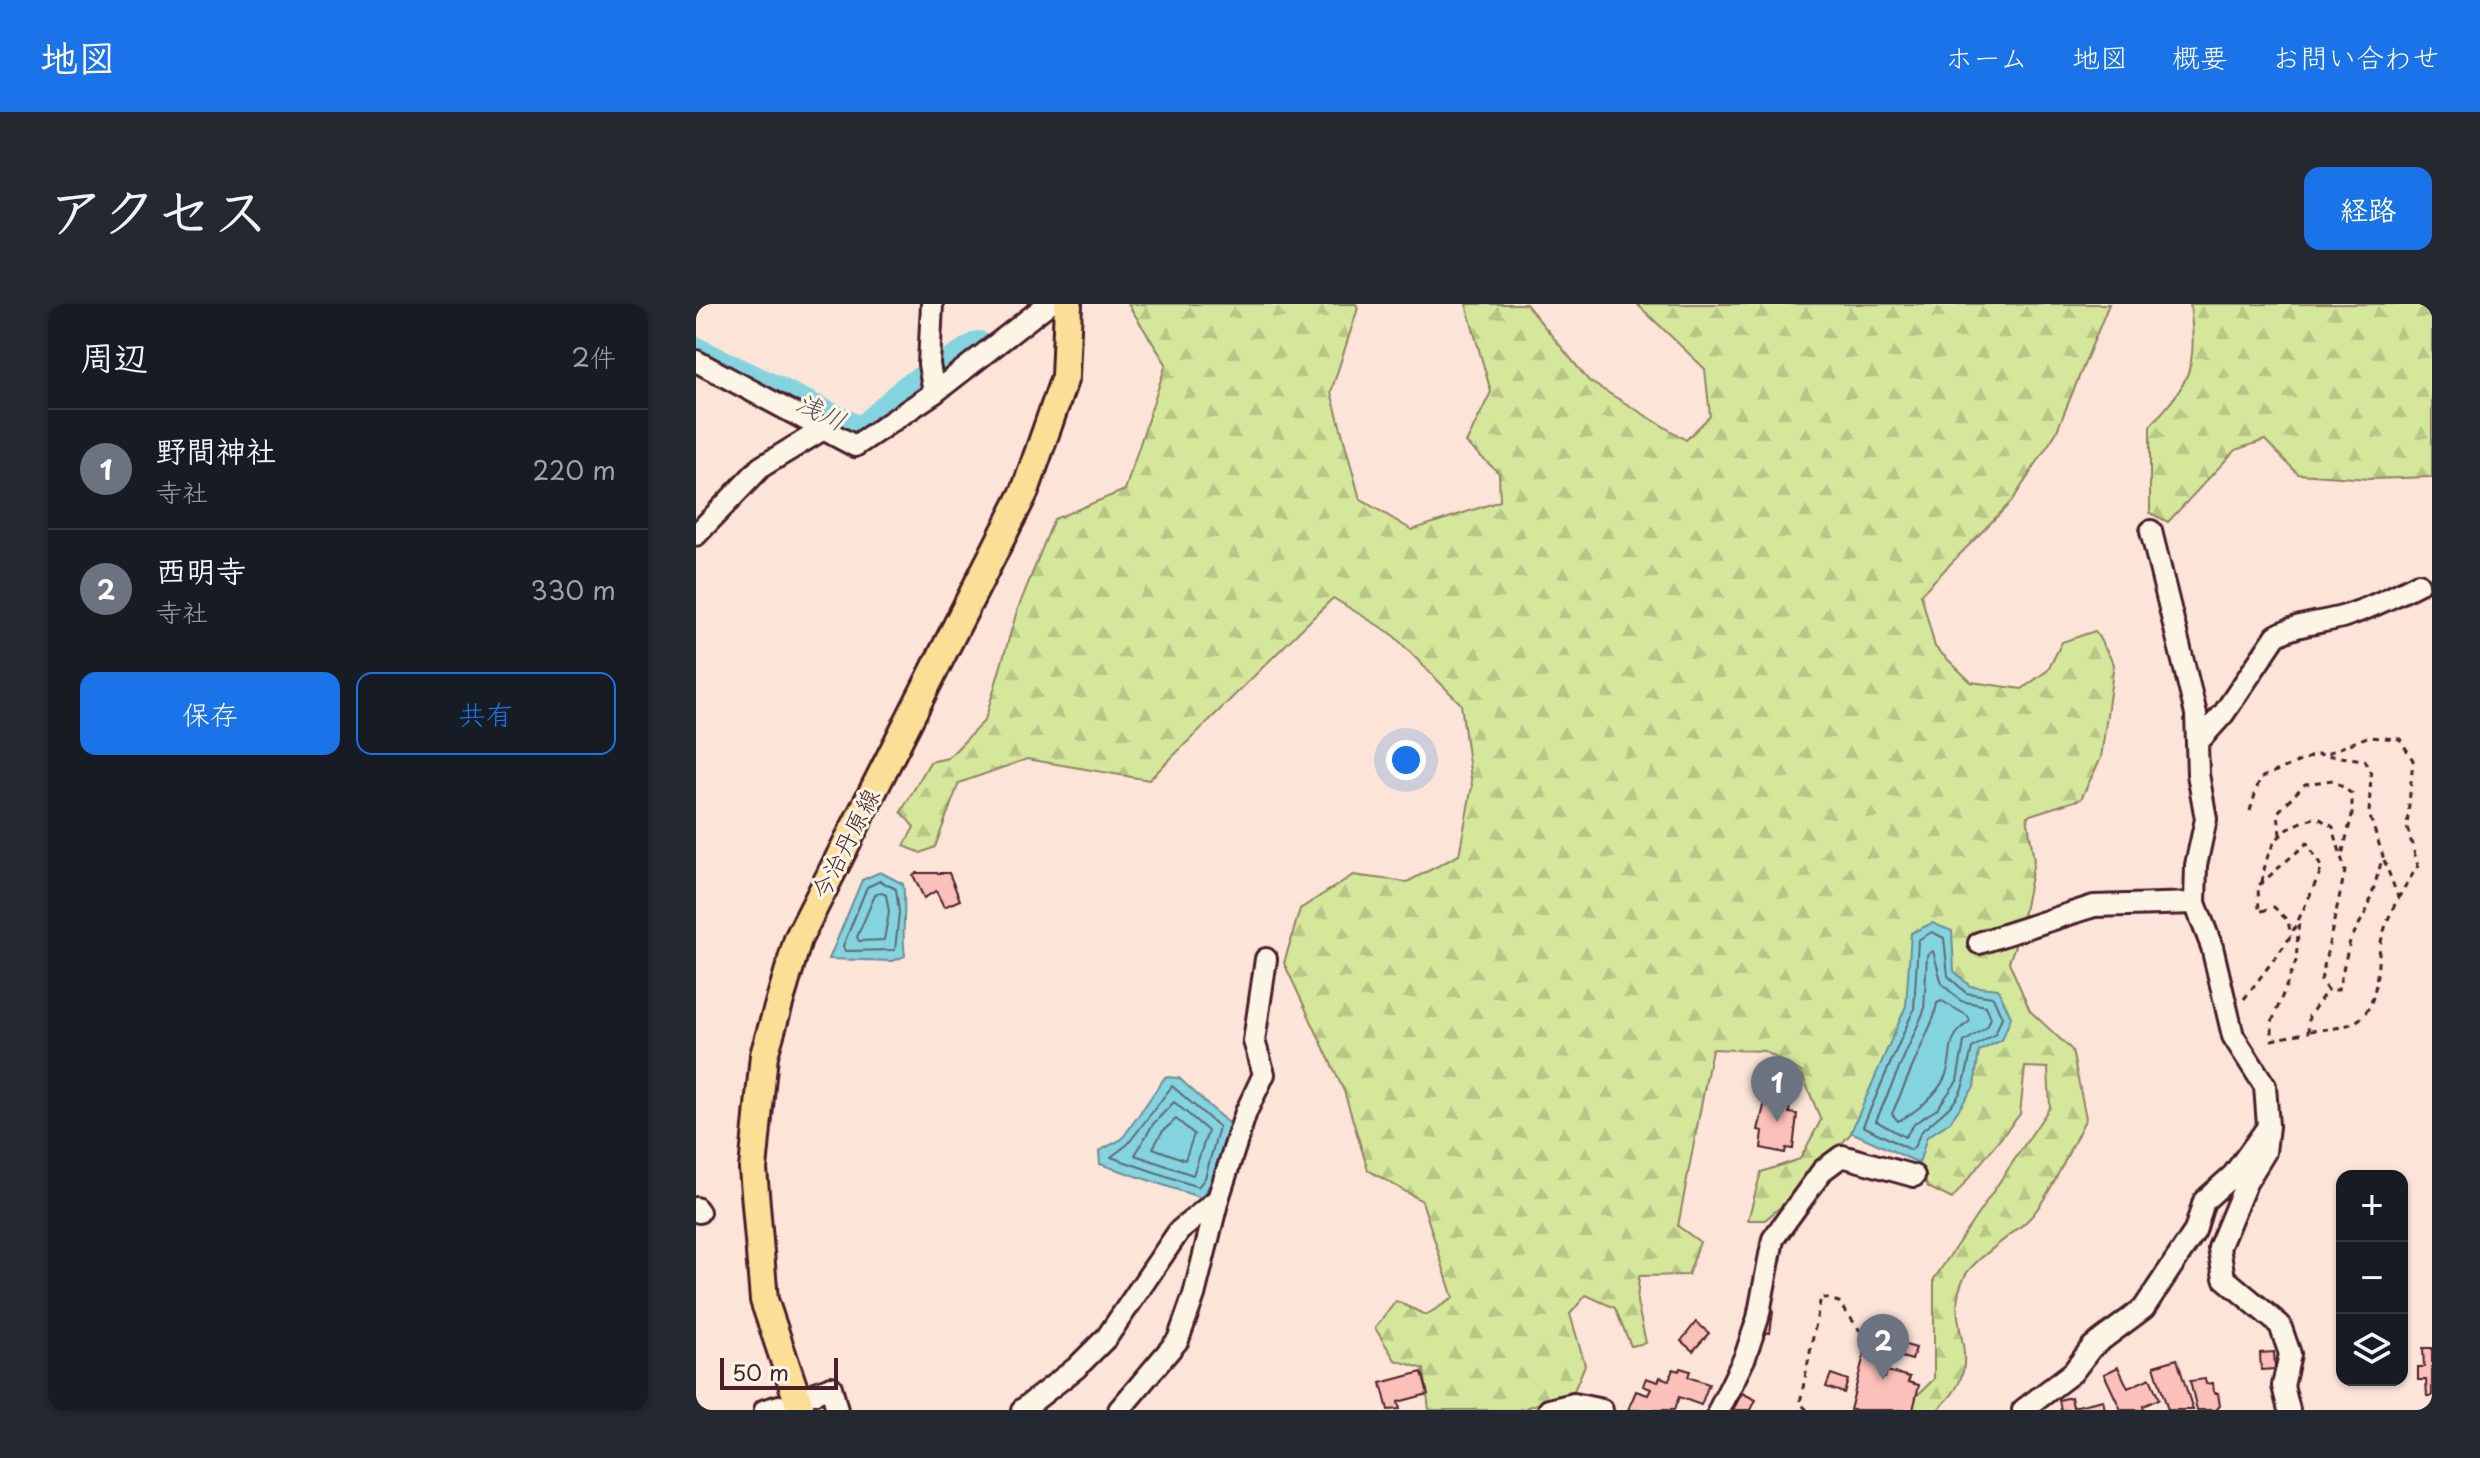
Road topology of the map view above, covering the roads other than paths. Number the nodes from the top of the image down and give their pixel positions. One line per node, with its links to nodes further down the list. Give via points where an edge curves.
1 (932, 304): 5 (street, via 929,364)
2 (1048, 304): 5 (street)
3 (1068, 304): 17 (main road, 今治丹原線, via 1065,377 1030,478 798,939 764,1055 753,1169 764,1300)
4 (696, 361): 6 (street)
5 (934, 393): 6 (street, via 855,446)
6 (822, 430): 8 (street, via 761,467)
7 (2151, 531): 10 (street, via 2196,714)
8 (696, 535)
9 (2418, 584): 10 (street, via 2382,603 2276,636)
10 (2197, 743): 11 (street, via 2206,819)
11 (2195, 903): 12 (street, via 2094,906); 14 (street, via 2212,947 2233,1036 2265,1086)
12 (1979, 943)
13 (1266, 959): 16 (street, via 1254,1041 1264,1074)
14 (2268, 1126): 24 (street, via 2233,1175 2204,1201 2195,1231 2144,1308); 25 (street, via 2265,1152 2219,1248 2224,1278 2280,1325 2290,1354 2283,1386)
15 (1914, 1176): 23 (street, via 1842,1156 1823,1170 1773,1239 1758,1318)
16 (1218, 1199): 19 (street, via 1179,1231 1107,1337); 20 (street, via 1178,1340)
17 (789, 1405): 18 (street, via 831,1387)
18 (837, 1410)
19 (1022, 1410)
20 (1119, 1410)
21 (1549, 1410): 22 (street, via 1574,1404)
22 (1602, 1410)
23 (1719, 1410)
24 (2023, 1410)
25 (2289, 1410)

